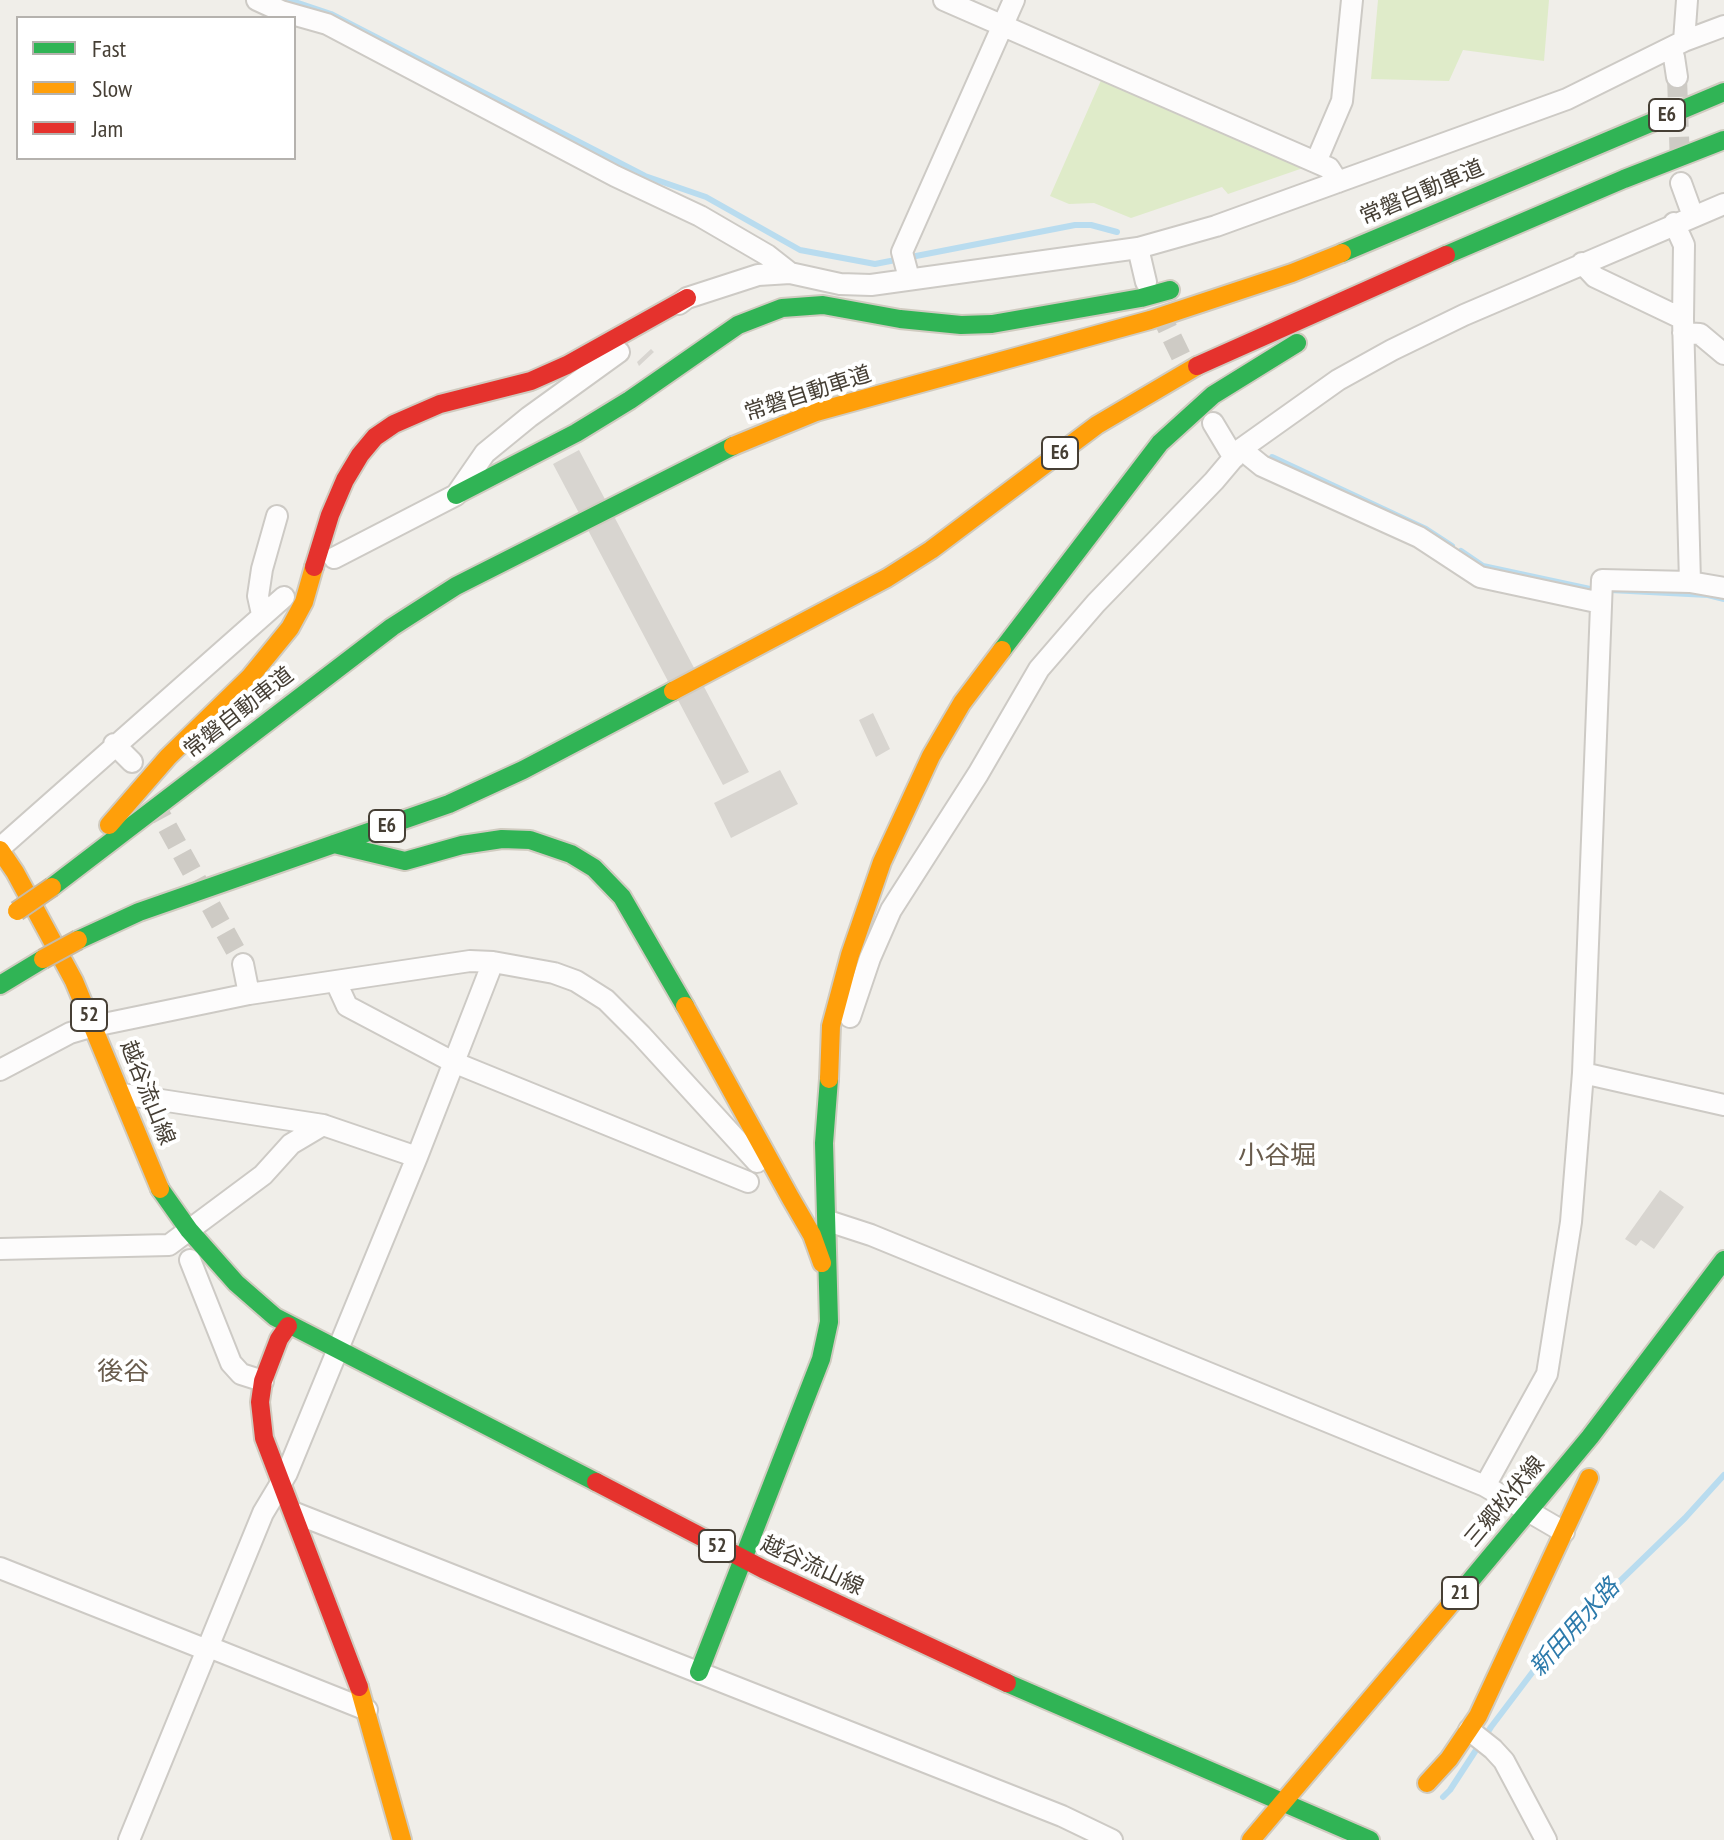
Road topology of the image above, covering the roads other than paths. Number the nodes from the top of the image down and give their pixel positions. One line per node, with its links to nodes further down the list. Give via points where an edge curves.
1 (257, 0): 21 (street, via 327,24 700,216)
2 (944, 0): 6 (street)
3 (1014, 0): 6 (street)
4 (1352, 0): 13 (street, via 1342,101)
5 (1687, 0): 8 (street)
6 (1004, 25): 13 (street); 22 (street, via 902,252)
7 (1724, 26): 8 (street)
8 (1678, 58): 14 (street)
9 (1724, 92): 10 (main road, 常磐自動車道 / E6)
10 (1611, 139): 11 (main road); 42 (main road, 常磐自動車道 / E6, via 1292,273 1150,320 816,412 743,441 456,586)
11 (1568, 140)
12 (1724, 140): 19 (main road, E6)
13 (1316, 162): 14 (street, via 1329,168)
14 (1338, 182): 18 (street)
15 (1681, 183): 17 (street)
16 (1724, 204): 17 (street)
17 (1684, 220): 20 (street); 26 (street)
18 (1138, 248): 22 (street); 23 (street)
19 (1453, 252): 40 (main road, E6, via 1150,392 1097,425 931,550 849,599 523,770 449,804); 53 (main road, via 1241,376 1190,416 1134,475 995,657 931,756 882,862 831,1026)
20 (1582, 263): 26 (street, via 1595,277); 29 (street, via 1464,315 1338,380)
21 (790, 273): 22 (street, via 856,285); 25 (street, via 758,275)
22 (909, 278)
23 (1146, 282)
24 (1187, 286): 30 (main road, via 992,324 900,319 823,305 782,308 738,325 567,438)
25 (687, 298): 30 (street, via 485,453); 42 (main road, via 567,365 531,381 440,404 375,437 345,480 304,602 290,628)
26 (1683, 326): 27 (street); 33 (street)
27 (1724, 354)
28 (1213, 423): 29 (street)
29 (1238, 454): 36 (street, via 1419,537 1480,577); 53 (street, via 1039,669 891,910)
30 (456, 495): 32 (street)
31 (277, 516): 37 (street, via 262,569)
32 (334, 558)
33 (1690, 582): 34 (street); 36 (street, via 1602,580)
34 (1724, 588)
35 (284, 597): 37 (street)
36 (1601, 603): 52 (street)
37 (262, 614): 38 (street)
38 (114, 744): 39 (street); 41 (street)
39 (132, 762)
40 (334, 844): 47 (main road, E6, bridge, via 139,912); 59 (main road, via 405,861 475,843 530,840 594,868 637,920)
41 (0, 849): 49 (main road, 越谷流山線 / 52)
42 (56, 883): 43 (main road, 常磐自動車道 / E6, bridge)
43 (0, 923)
44 (493, 962): 46 (street); 50 (street); 59 (street, via 554,973 606,1000)
45 (243, 964): 48 (street)
46 (336, 982): 48 (street); 50 (street, via 347,1006)
47 (0, 985)
48 (249, 994): 49 (street)
49 (94, 1026): 51 (street); 54 (main road, 越谷流山線 / 52)
50 (453, 1062): 57 (street); 58 (street)
51 (0, 1070)
52 (1583, 1073): 55 (street); 71 (street, via 1571,1222 1547,1374)
53 (829, 1079): 60 (main road, via 824,1143)
54 (122, 1094): 56 (street); 61 (main road, 越谷流山線 / 52, via 160,1188)
55 (1724, 1105)
56 (323, 1125): 57 (street); 61 (street, via 291,1144 263,1175)
57 (417, 1157): 67 (street)
58 (748, 1182)
59 (790, 1197): 65 (main road, via 812,1235)
60 (828, 1221): 65 (main road); 71 (street)
61 (189, 1230): 62 (street, via 169,1245); 66 (main road, 越谷流山線 / 52, via 236,1283)
62 (0, 1249)
63 (190, 1260): 68 (street, via 231,1363 241,1374)
64 (1724, 1260): 72 (main road, 三郷松伏線 / 21)
65 (830, 1295): 75 (main road, via 821,1359)
66 (288, 1326): 67 (main road, 越谷流山線 / 52); 68 (main road)
67 (337, 1351): 70 (street); 75 (main road, 越谷流山線 / 52)
68 (263, 1381): 70 (main road, via 264,1438)
69 (1589, 1478): 74 (main road)
70 (283, 1484): 73 (main road); 77 (street, via 263,1513)
71 (1485, 1486): 72 (street)
72 (1529, 1510): 74 (street); 82 (main road, 三郷松伏線 / 21)
73 (295, 1513): 78 (street); 79 (main road)
74 (1564, 1532): 80 (main road)
75 (744, 1560): 78 (main road); 82 (main road, 越谷流山線 / 52, via 996,1678)
76 (0, 1568): 77 (street)
77 (208, 1649): 79 (street); 83 (street)
78 (699, 1672): 85 (street)
79 (367, 1710): 84 (main road)
80 (1469, 1730): 81 (main road); 88 (street, via 1504,1761)
81 (1427, 1783)
82 (1284, 1802): 86 (main road, 三郷松伏線 / 21); 87 (main road, 52)
83 (129, 1840)
84 (402, 1840)
85 (1112, 1840)
86 (1251, 1840)
87 (1370, 1840)
88 (1546, 1840)

